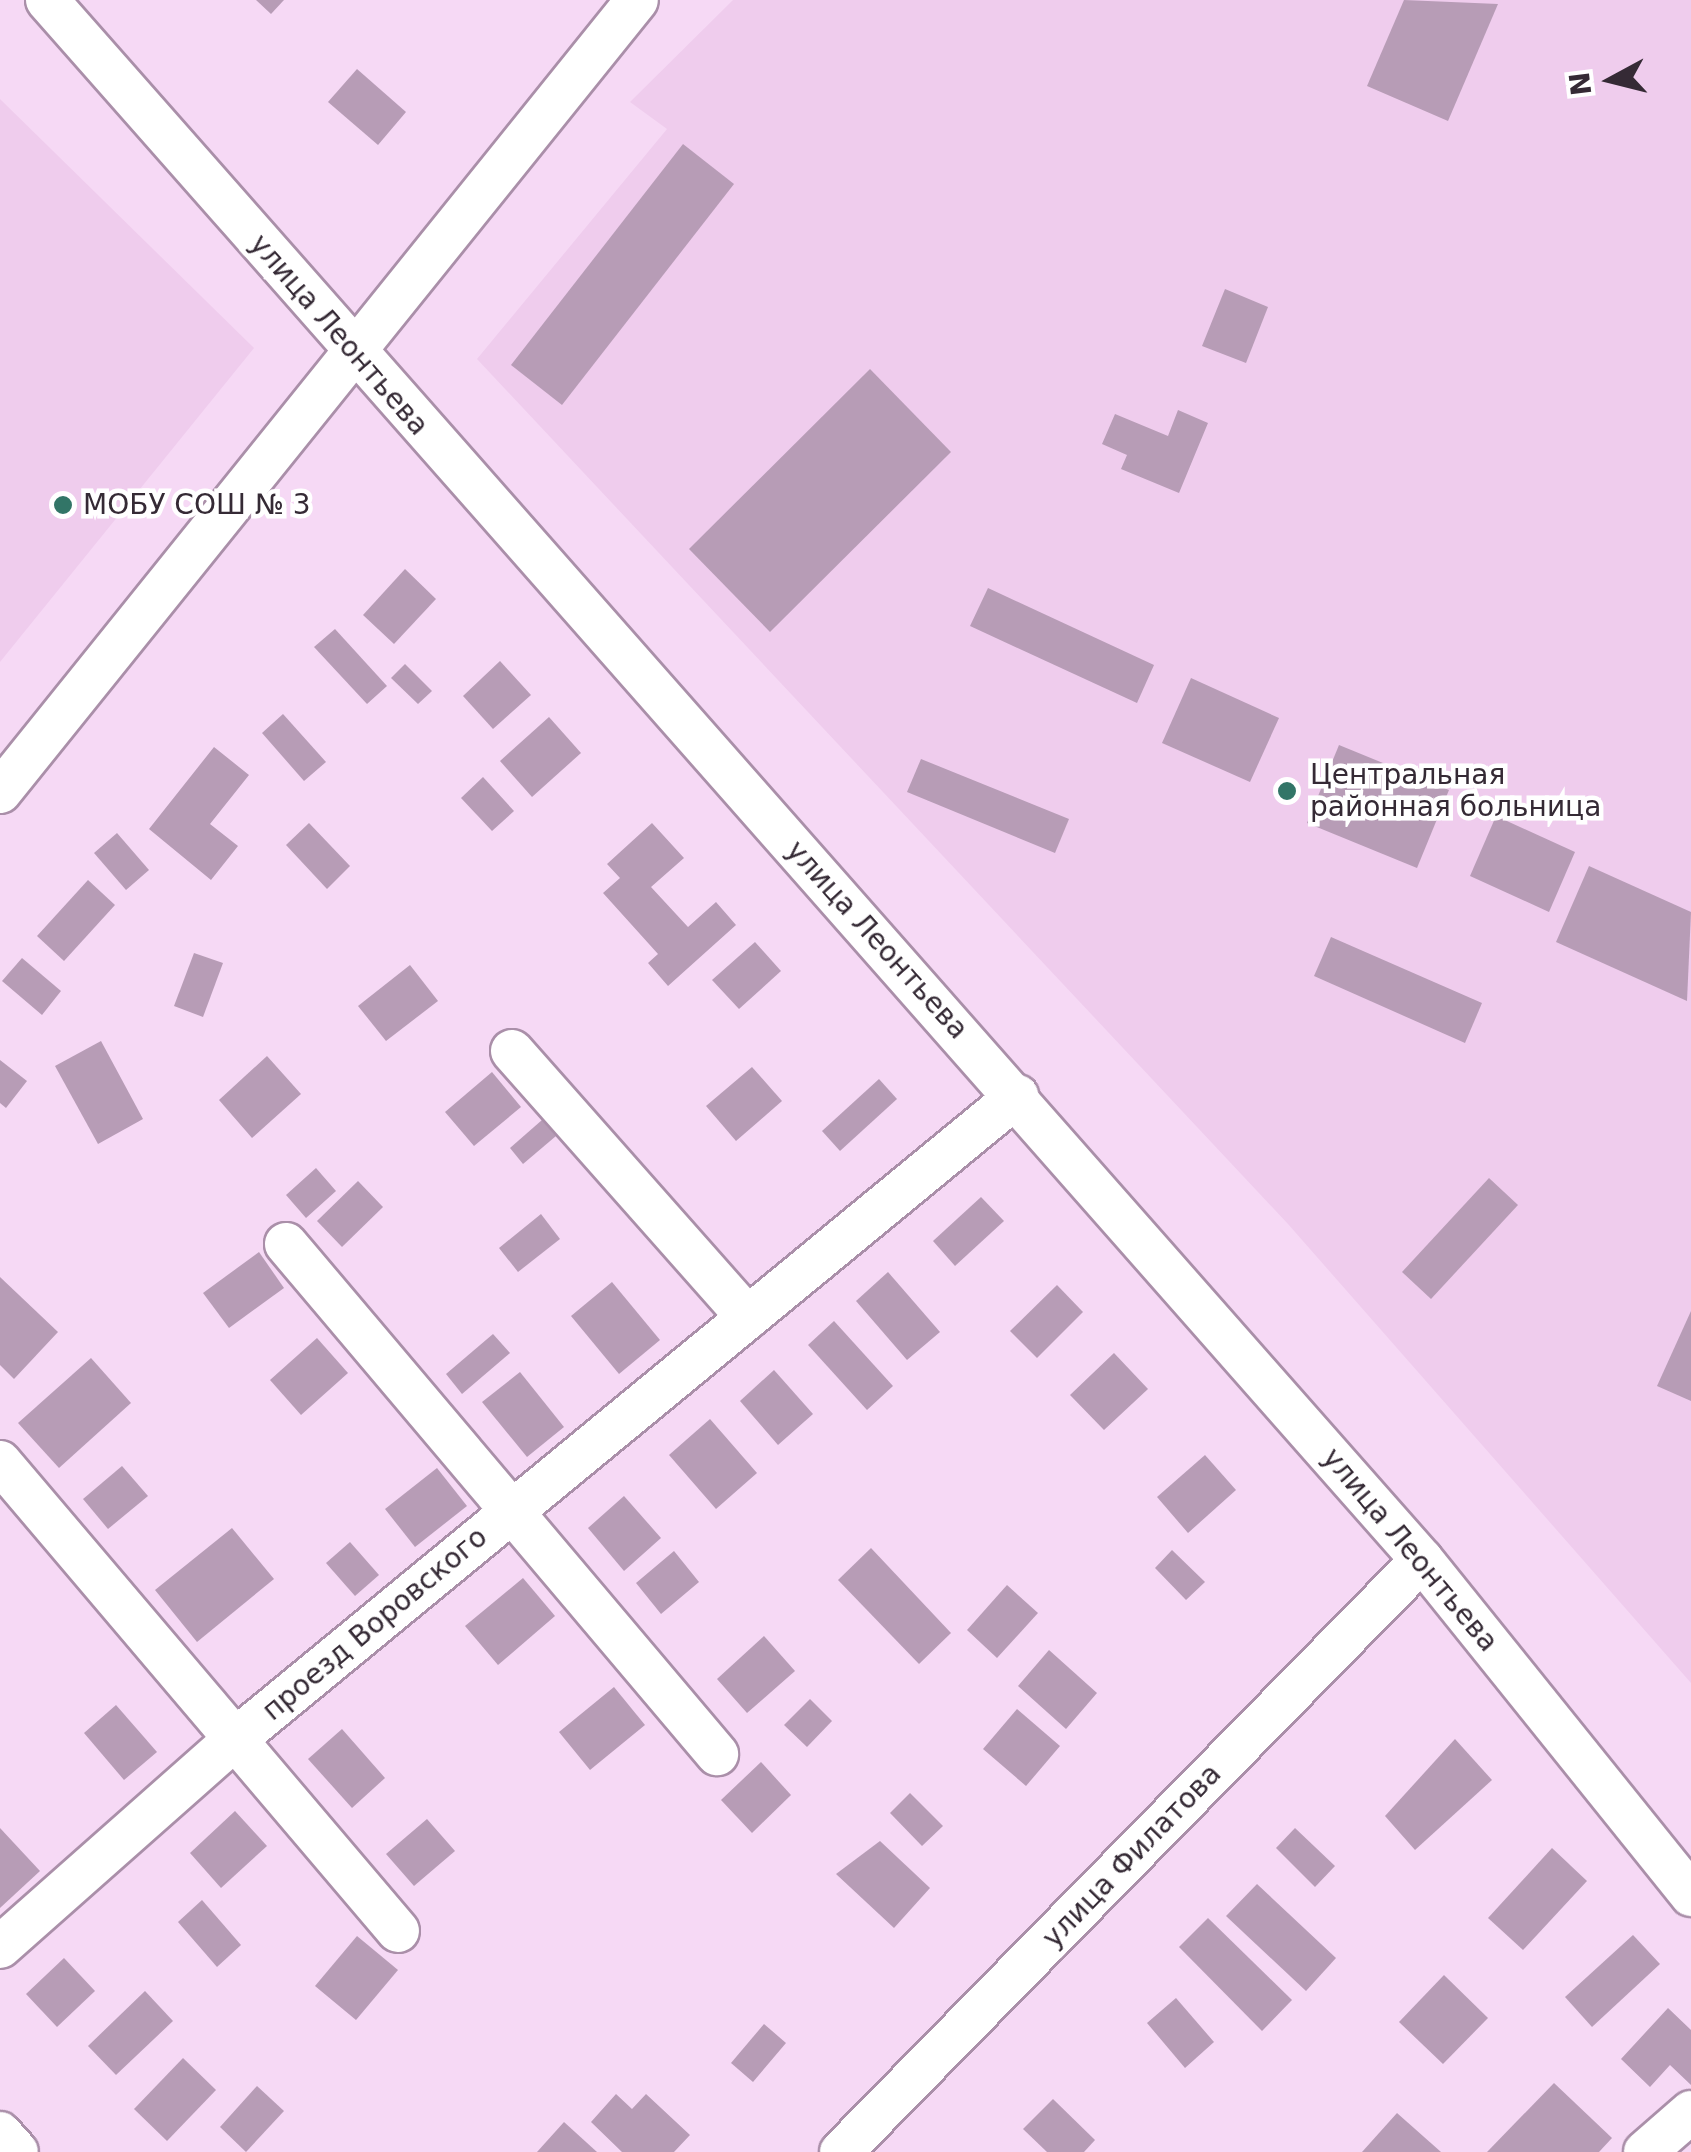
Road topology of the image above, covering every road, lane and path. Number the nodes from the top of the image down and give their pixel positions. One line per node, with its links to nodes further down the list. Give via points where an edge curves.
1 (47, 0): 3 (street, улица Леонтьева)
2 (637, 0): 3 (street)
3 (354, 355): 4 (street); 6 (street, улица Леонтьева)
4 (0, 792)
5 (512, 1051): 8 (street)
6 (1017, 1096): 8 (street, проезд Воровского); 11 (street, улица Леонтьева)
7 (286, 1244): 10 (street)
8 (748, 1318): 10 (street, проезд Воровского)
9 (0, 1462): 12 (street)
10 (517, 1506): 12 (street, проезд Воровского); 13 (street)
11 (1422, 1560): 14 (street, улица Леонтьева); 20 (street, улица Филатова)
12 (232, 1742): 15 (street); 16 (street, проезд Воровского)
13 (717, 1754)
14 (1691, 1895)
15 (398, 1931)
16 (0, 1947)
17 (1691, 2112): 21 (street)
18 (0, 2133): 19 (street)
19 (16, 2152)
20 (841, 2152)
21 (1646, 2152)

